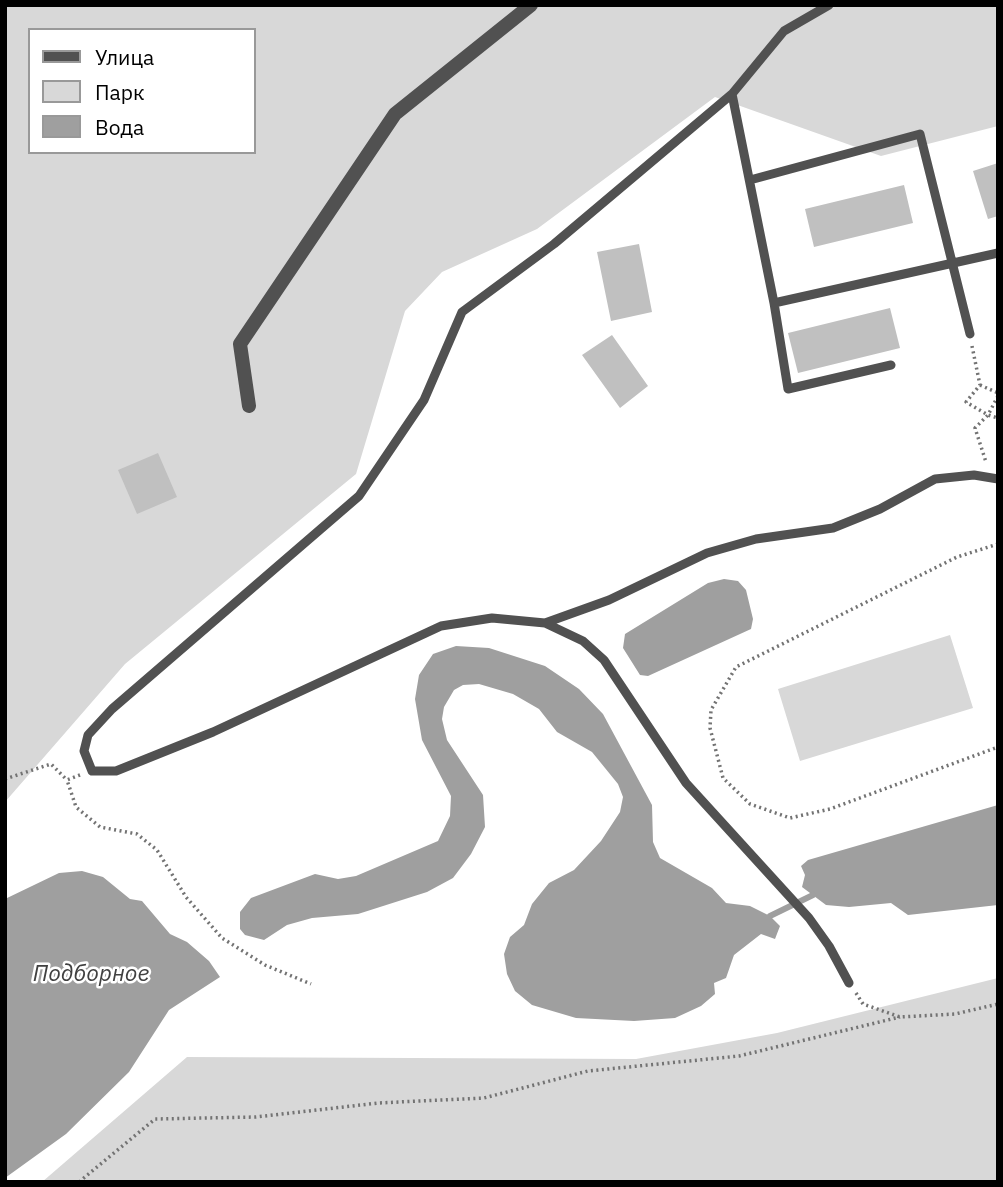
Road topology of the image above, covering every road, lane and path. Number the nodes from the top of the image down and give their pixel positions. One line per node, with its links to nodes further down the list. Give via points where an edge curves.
1 (531, 5): 12 (street, via 395,114 240,344)
2 (830, 5): 3 (lane, via 785,30)
3 (732, 94): 4 (lane); 20 (lane, via 554,244 462,312 424,400 359,496 111,709 88,735 84,751)
4 (750, 180): 6 (lane, via 920,134); 7 (lane)
5 (998, 253): 6 (lane)
6 (952, 263): 7 (lane); 8 (lane)
7 (774, 303): 9 (lane, via 788,389)
8 (970, 334): 10 (path)
9 (891, 365)
10 (980, 385): 11 (path); 13 (path, via 966,402)
11 (998, 394): 13 (path)
12 (249, 407)
13 (988, 415): 14 (path); 15 (path, via 975,428 984,460)
14 (998, 418)
15 (991, 464)
16 (998, 479): 18 (lane, via 974,475 935,479 880,509 833,527 756,539 708,553 609,600)
17 (998, 544): 19 (path, via 957,557 736,667 711,710 710,728 723,778 750,804 790,818 830,809)
18 (545, 623): 20 (lane, via 492,618 440,626 214,732 116,771); 23 (lane, via 583,641 604,660 686,783 809,918)
19 (998, 747)
20 (92, 771): 22 (path)
21 (5, 779): 22 (path, via 51,764)
22 (67, 780): 24 (path, via 76,807 100,827 137,834 157,850 186,897 222,937 265,965)
23 (849, 983): 26 (path, via 863,1003)
24 (311, 984)
25 (998, 1004): 26 (path, via 956,1014)
26 (900, 1017): 27 (path, via 739,1056 588,1070 484,1098 378,1103 256,1117 155,1119)
27 (79, 1182)

